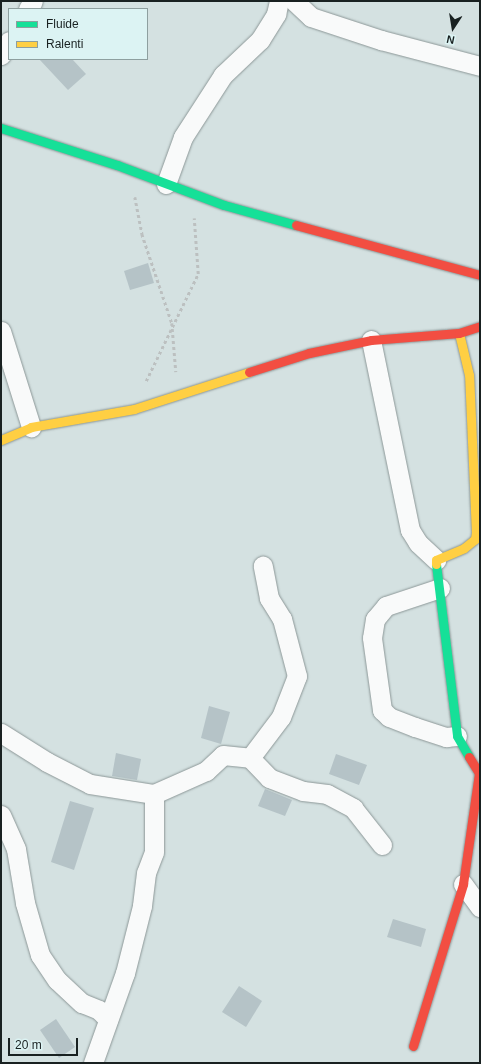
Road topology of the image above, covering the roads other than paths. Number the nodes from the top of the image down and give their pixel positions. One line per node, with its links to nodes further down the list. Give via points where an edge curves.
1 (279, 1): 7 (street, via 276,14 260,40 223,75 183,136)
2 (294, 1): 5 (street, via 311,17 382,40)
3 (8, 43): 4 (street)
4 (1, 54)
5 (480, 66)
6 (1, 128): 7 (street, via 117,165)
7 (166, 184): 8 (street, via 224,205)
8 (480, 275)
9 (480, 326): 11 (street)
10 (1, 330): 13 (street)
11 (459, 333): 12 (street); 15 (street, via 469,375 476,533 475,539 464,548)
12 (371, 340): 13 (street, via 309,353 134,409); 15 (street, via 410,530 418,543)
13 (31, 427): 14 (street)
14 (1, 440)
15 (436, 560): 17 (street)
16 (263, 566): 20 (street, via 269,598 282,619 297,676 281,717)
17 (440, 588): 19 (street); 19 (street, via 386,606 375,619 372,638 382,710 389,717 415,727 446,736)
18 (1, 733): 21 (street, via 47,762 90,784)
19 (457, 736): 24 (street, via 479,773)
20 (250, 758): 21 (street, via 223,755 206,771); 23 (street, via 269,778 303,792 327,794 353,808)
21 (154, 794): 26 (street, via 154,852 146,874 142,906 125,973)
22 (1, 815): 26 (street, via 16,849 25,903 40,956 56,980)
23 (382, 845)
24 (463, 884): 25 (street); 27 (street)
25 (480, 907)
26 (108, 1019): 28 (street)
27 (413, 1046)
28 (93, 1063)

